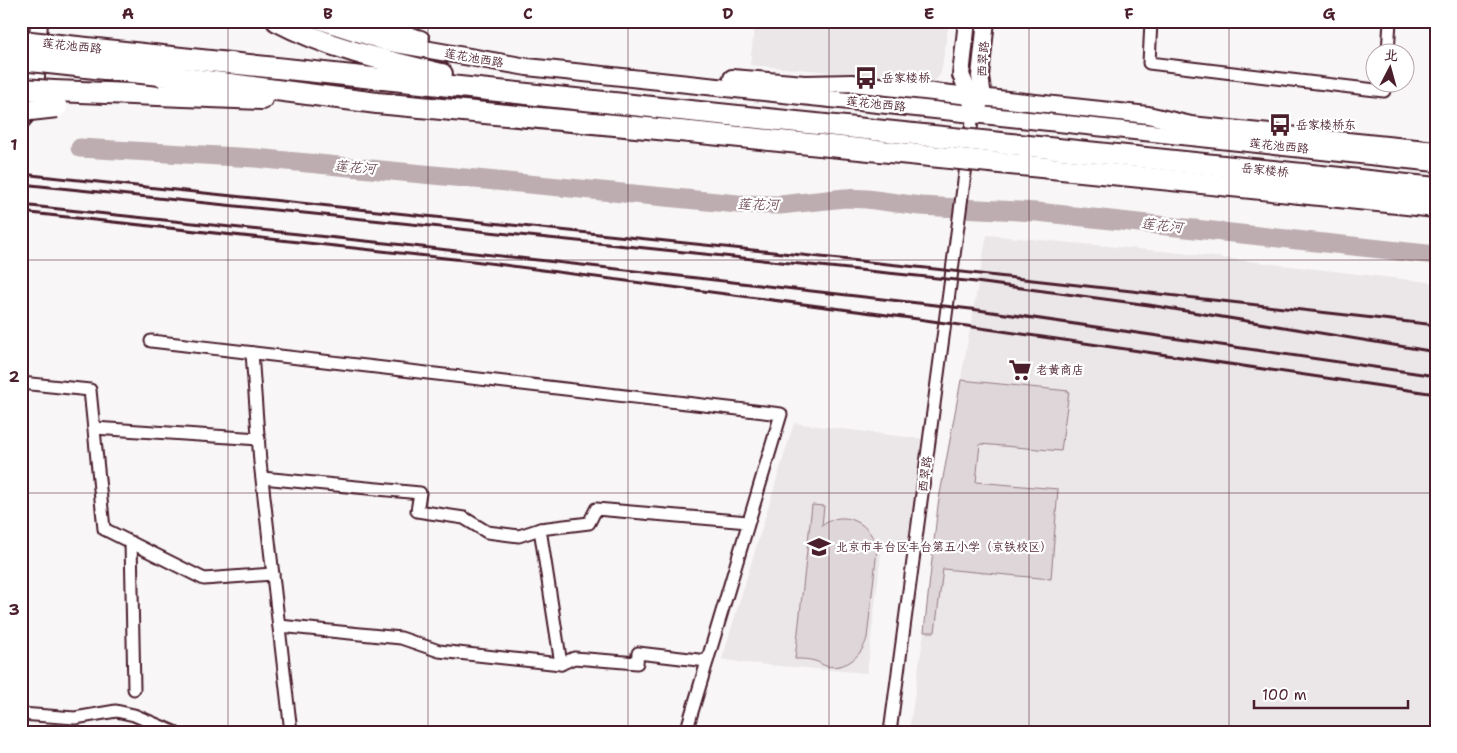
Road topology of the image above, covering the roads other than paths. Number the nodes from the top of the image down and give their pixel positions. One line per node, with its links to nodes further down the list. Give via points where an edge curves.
1 (39, 21): 22 (street, via 34,95 32,106)
2 (277, 21): 15 (highway, via 330,44 380,60)
3 (320, 21): 21 (street, 莲花池西路, via 385,42 527,67)
4 (358, 21): 16 (street, 莲花池西路, via 426,40 526,58 804,84 852,83)
5 (967, 21): 16 (street, 西翠路, via 961,75)
6 (986, 21): 16 (street, 西翠路)
7 (1151, 21): 14 (street, via 1149,63)
8 (1390, 21): 10 (street)
9 (21, 41): 12 (highway, 莲花池西路, bridge)
10 (1389, 42)
11 (21, 60): 12 (highway, 莲花池西路, bridge)
12 (161, 65): 15 (highway, 莲花池西路); 18 (highway, 莲花池西路)
13 (21, 88): 17 (highway, bridge)
14 (1364, 88)
15 (522, 93): 20 (highway, 莲花池西路)
16 (977, 96): 21 (street); 24 (street, 莲花池西路, via 1148,115 1191,125)
17 (56, 99): 18 (highway, via 138,95); 19 (highway, bridge)
18 (377, 103): 23 (highway, 莲花池西路)
19 (21, 111)
20 (690, 111): 26 (highway, 岳家楼桥, bridge)
21 (973, 114): 25 (street, 莲花池西路); 47 (street, 西翠路)
22 (21, 121)
23 (690, 132): 26 (highway, 岳家楼桥, bridge)
24 (1436, 150)
25 (1436, 163)
26 (1301, 184): 27 (highway, 莲花池西路); 28 (highway)
27 (1436, 188)
28 (1436, 207)
29 (151, 341): 30 (street)
30 (252, 353): 33 (street); 35 (street, via 781,414)
31 (21, 383): 32 (street, via 90,390)
32 (94, 428): 33 (street); 37 (street, via 104,529)
33 (259, 439): 34 (street)
34 (262, 478): 36 (street, via 420,493 417,511 464,518 486,532 519,536); 38 (street)
35 (748, 522): 36 (street, via 596,509 589,523); 40 (street)
36 (540, 528): 41 (street)
37 (130, 542): 38 (street, via 204,579); 42 (street)
38 (273, 574): 39 (street)
39 (280, 626): 41 (street, via 401,638 440,651); 45 (street)
40 (707, 661): 41 (street, via 638,653 637,664 574,658); 46 (street)
41 (561, 664)
42 (134, 689)
43 (21, 714): 44 (street, via 76,718 116,711)
44 (174, 732)
45 (291, 732)
46 (686, 732)
47 (890, 732)

